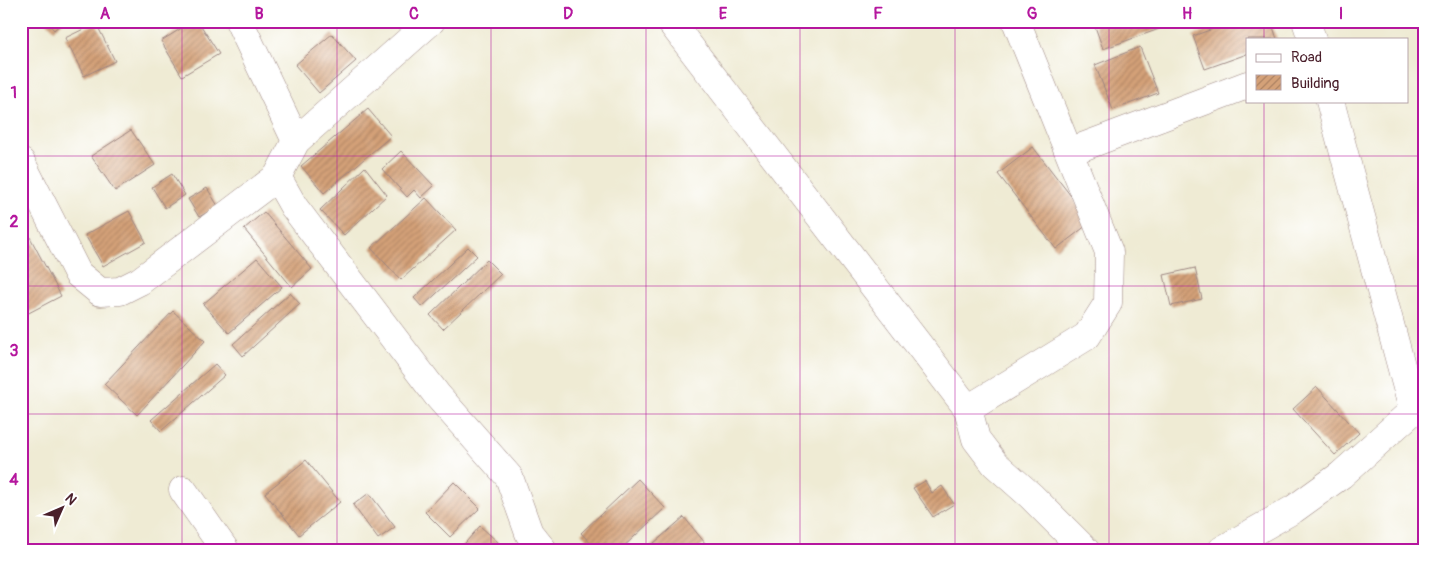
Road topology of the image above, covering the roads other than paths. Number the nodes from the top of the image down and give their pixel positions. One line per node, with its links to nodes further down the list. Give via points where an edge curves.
1 (239, 21): 9 (street)
2 (431, 21): 9 (street)
3 (670, 21): 14 (street)
4 (1016, 21): 10 (street)
5 (1306, 21): 6 (street)
6 (1312, 38)
7 (1246, 85): 10 (street)
8 (1330, 102): 13 (street)
9 (296, 141): 12 (street)
10 (1069, 152): 14 (street, via 1109,252 1108,303 1087,336)
11 (21, 162): 12 (street, via 78,274 100,292 120,291 140,281)
12 (277, 177): 16 (street, via 294,207 431,388 509,477)
13 (1419, 405): 19 (street, via 1342,475 1294,509)
14 (968, 409): 18 (street, via 976,439 995,464)
15 (183, 490): 17 (street)
16 (528, 544)
17 (225, 550)
18 (1085, 550)
19 (1222, 550)

